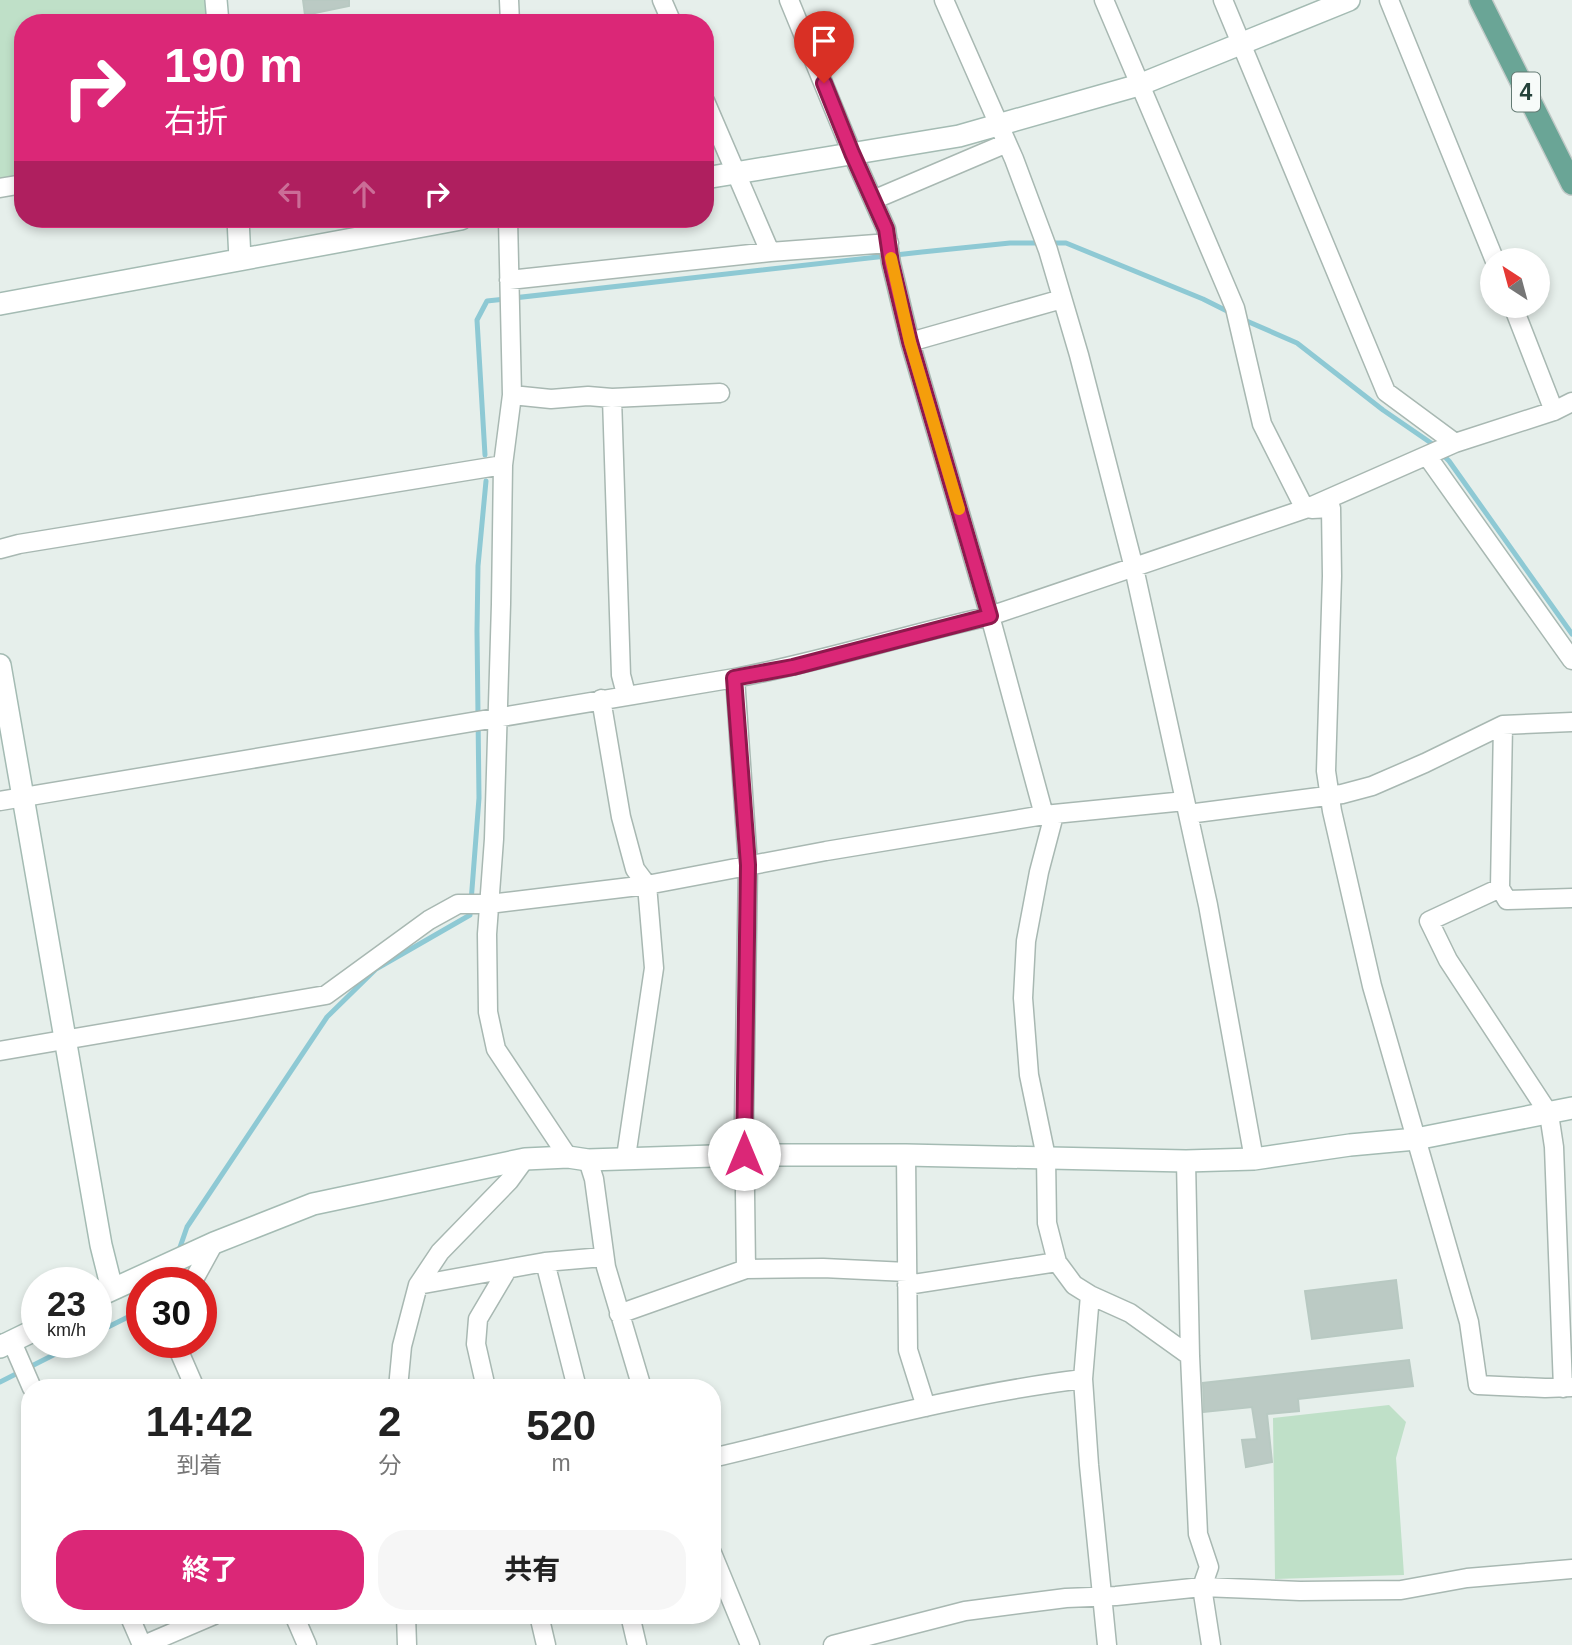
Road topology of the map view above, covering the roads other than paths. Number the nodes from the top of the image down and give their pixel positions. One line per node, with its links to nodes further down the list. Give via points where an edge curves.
1 (789, 0): 12 (street)
2 (944, 0): 11 (street)
3 (1104, 0): 9 (street)
4 (1223, 0): 8 (street)
5 (1349, 0): 8 (street)
6 (1389, 0): 20 (street)
7 (1480, 0): 15 (main road, 4)
8 (1241, 44): 9 (street); 34 (street, via 1386,392)
9 (1139, 85): 11 (street); 36 (street, via 1235,308 1262,424)
10 (714, 123): 13 (street)
11 (1004, 134): 12 (street, via 959,135); 16 (street); 25 (street)
12 (852, 153): 13 (street); 16 (street)
13 (736, 173): 14 (street); 22 (street)
14 (714, 177)
15 (1572, 184)
16 (873, 200): 21 (street)
17 (238, 228): 23 (street)
18 (411, 228): 23 (street)
19 (508, 228): 24 (street)
20 (1490, 248)
21 (890, 251): 22 (street); 28 (street)
22 (770, 252): 24 (street)
23 (240, 259): 26 (street)
24 (510, 283): 30 (street)
25 (1062, 299): 28 (street); 38 (street)
26 (0, 304)
27 (1518, 318): 33 (street)
28 (910, 342): 39 (street)
29 (720, 393): 31 (street)
30 (512, 395): 31 (street, via 551,400); 35 (street)
31 (612, 398): 43 (street, via 621,675)
32 (1572, 402): 33 (street)
33 (1554, 411): 34 (street)
34 (1440, 450): 36 (street); 40 (street)
35 (503, 465): 37 (street); 45 (street)
36 (1305, 509): 38 (street); 48 (street, via 1331,508)
37 (0, 549)
38 (1134, 568): 39 (street); 51 (street)
39 (990, 616): 42 (street); 52 (street)
40 (1572, 660)
41 (0, 665): 49 (street)
42 (734, 678): 43 (street); 53 (street)
43 (626, 694): 44 (street)
44 (601, 699): 45 (street); 54 (street, via 621,817 635,869)
45 (492, 719): 49 (street); 57 (street, via 494,839)
46 (1572, 722): 47 (street)
47 (1503, 725): 48 (street, via 1372,786); 55 (street)
48 (1329, 796): 51 (street); 62 (street, via 1372,986)
49 (24, 797): 50 (street); 58 (street)
50 (0, 802)
51 (1186, 807): 52 (street); 69 (street)
52 (1049, 815): 53 (street); 66 (street, via 1026,941 1023,998 1029,1075)
53 (748, 865): 54 (street); 63 (street)
54 (646, 885): 57 (street); 65 (street, via 654,968)
55 (1500, 888): 56 (street, via 1507,900); 61 (street, via 1430,921 1448,960)
56 (1572, 898)
57 (485, 903): 58 (street, via 458,904 429,920 326,995); 68 (street, via 488,1012 496,1049)
58 (64, 1041): 59 (street); 75 (street)
59 (0, 1051)
60 (1572, 1108): 61 (street)
61 (1549, 1114): 62 (street); 94 (street)
62 (1416, 1139): 69 (street); 94 (street, via 1469,1322 1478,1385)
63 (744, 1154): 64 (street); 65 (street); 78 (street)
64 (906, 1155): 66 (street); 79 (street)
65 (626, 1157): 68 (street)
66 (1046, 1157): 70 (street); 74 (street, via 1047,1223)
67 (524, 1159): 68 (street); 71 (street, via 313,1205); 80 (street, via 509,1181 440,1252)
68 (578, 1159): 72 (street, via 594,1179)
69 (1254, 1159): 70 (street)
70 (1186, 1161): 85 (street)
71 (214, 1243): 76 (street); 81 (street)
72 (603, 1257): 73 (street); 83 (street)
73 (545, 1262): 77 (street); 91 (street)
74 (1057, 1262): 79 (street); 82 (street, via 1073,1285)
75 (102, 1267)
76 (201, 1267)
77 (507, 1269): 80 (street); 90 (street, via 478,1319 476,1344)
78 (746, 1269): 79 (street, via 823,1268); 83 (street)
79 (907, 1278): 95 (street, via 908,1350)
80 (418, 1285): 89 (street, via 401,1346)
81 (112, 1289)
82 (1090, 1295): 85 (street, via 1130,1313); 93 (street)
83 (619, 1314): 92 (street)
84 (7, 1347): 87 (street)
85 (1190, 1356): 99 (street, via 1198,1534 1209,1567)
86 (182, 1358): 88 (street)
87 (27, 1379)
88 (191, 1379)
89 (399, 1379)
90 (484, 1379)
91 (575, 1379)
92 (639, 1379)
93 (1083, 1379): 95 (street); 100 (street)
94 (1568, 1387)
95 (926, 1407): 96 (street)
96 (721, 1456)
97 (1572, 1569): 99 (street, via 1467,1578 1401,1590)
98 (721, 1575): 112 (street)
99 (1202, 1587): 100 (street); 115 (street)
100 (1102, 1596): 113 (street, via 965,1611); 114 (street)
101 (133, 1624): 107 (street)
102 (193, 1624): 107 (street)
103 (298, 1624): 108 (street)
104 (406, 1624): 109 (street)
105 (541, 1624): 110 (street)
106 (632, 1624): 111 (street)
107 (143, 1645)
108 (307, 1645)
109 (407, 1645)
110 (546, 1645)
111 (637, 1645)
112 (750, 1645)
113 (833, 1645)
114 (1107, 1645)
115 (1211, 1645)

